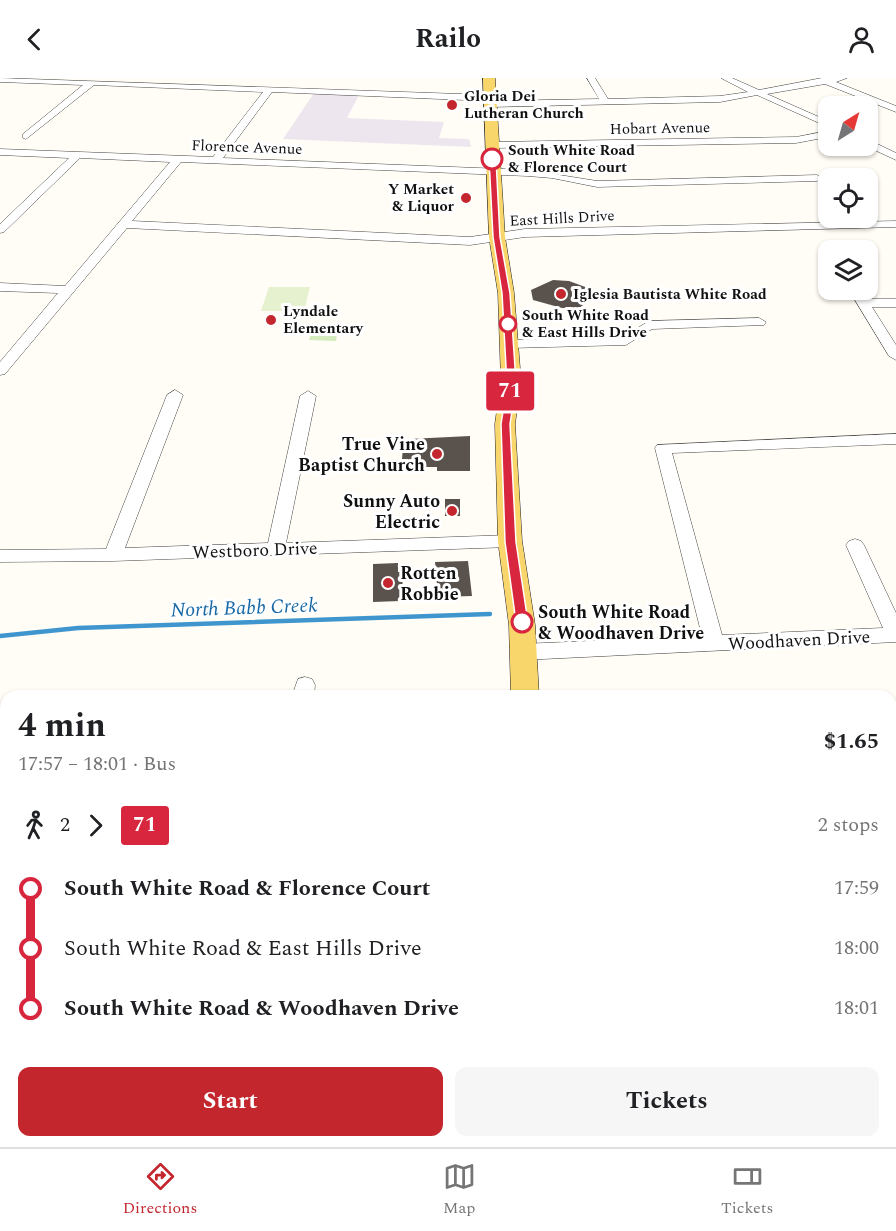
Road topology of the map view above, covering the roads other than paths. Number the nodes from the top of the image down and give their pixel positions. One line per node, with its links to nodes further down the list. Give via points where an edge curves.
1 (489, 78): 10 (main road)
2 (591, 78): 11 (street)
3 (725, 78): 9 (street)
4 (843, 78): 6 (street)
5 (0, 79): 7 (street)
6 (822, 79): 9 (street); 12 (street)
7 (91, 83): 8 (street); 14 (street)
8 (270, 89): 10 (street); 22 (street)
9 (758, 92): 11 (street, via 720,99); 13 (street)
10 (490, 101): 11 (street); 16 (main road)
11 (605, 102)
12 (896, 109)
13 (818, 119)
14 (26, 136)
15 (818, 136): 16 (street, Hobart Avenue, via 796,140)
16 (491, 145): 23 (main road)
17 (878, 148): 20 (street)
18 (0, 152): 19 (street, Florence Avenue)
19 (78, 155): 21 (street, Florence Avenue); 27 (street)
20 (896, 157)
21 (178, 159): 22 (street, Florence Avenue); 25 (street)
22 (215, 161): 23 (street, Florence Avenue)
23 (493, 173): 24 (street, Florence Avenue, via 552,175 597,184); 28 (main road)
24 (818, 178)
25 (123, 224): 28 (street, East Hills Drive, via 470,241); 30 (street)
26 (896, 224): 28 (street, East Hills Drive, via 525,233)
27 (0, 230)
28 (497, 237): 35 (main road)
29 (0, 286): 30 (street)
30 (67, 290): 37 (street)
31 (861, 300): 32 (street)
32 (863, 303): 33 (street); 36 (street)
33 (896, 303)
34 (759, 322): 35 (street, via 665,323 649,325 627,340)
35 (509, 345): 41 (main road, via 511,381 505,424)
36 (896, 356)
37 (0, 371)
38 (175, 395): 44 (street)
39 (308, 396): 43 (street)
40 (896, 439): 47 (street, via 663,448)
41 (510, 542): 43 (street, Westboro Drive); 48 (main road)
42 (855, 545): 46 (street)
43 (276, 549): 44 (street, Westboro Drive)
44 (113, 555): 45 (street, Westboro Drive)
45 (0, 556)
46 (896, 634): 47 (street, Woodhaven Drive)
47 (714, 644): 48 (street, Woodhaven Drive)
48 (522, 652): 49 (main road)
49 (525, 690)

